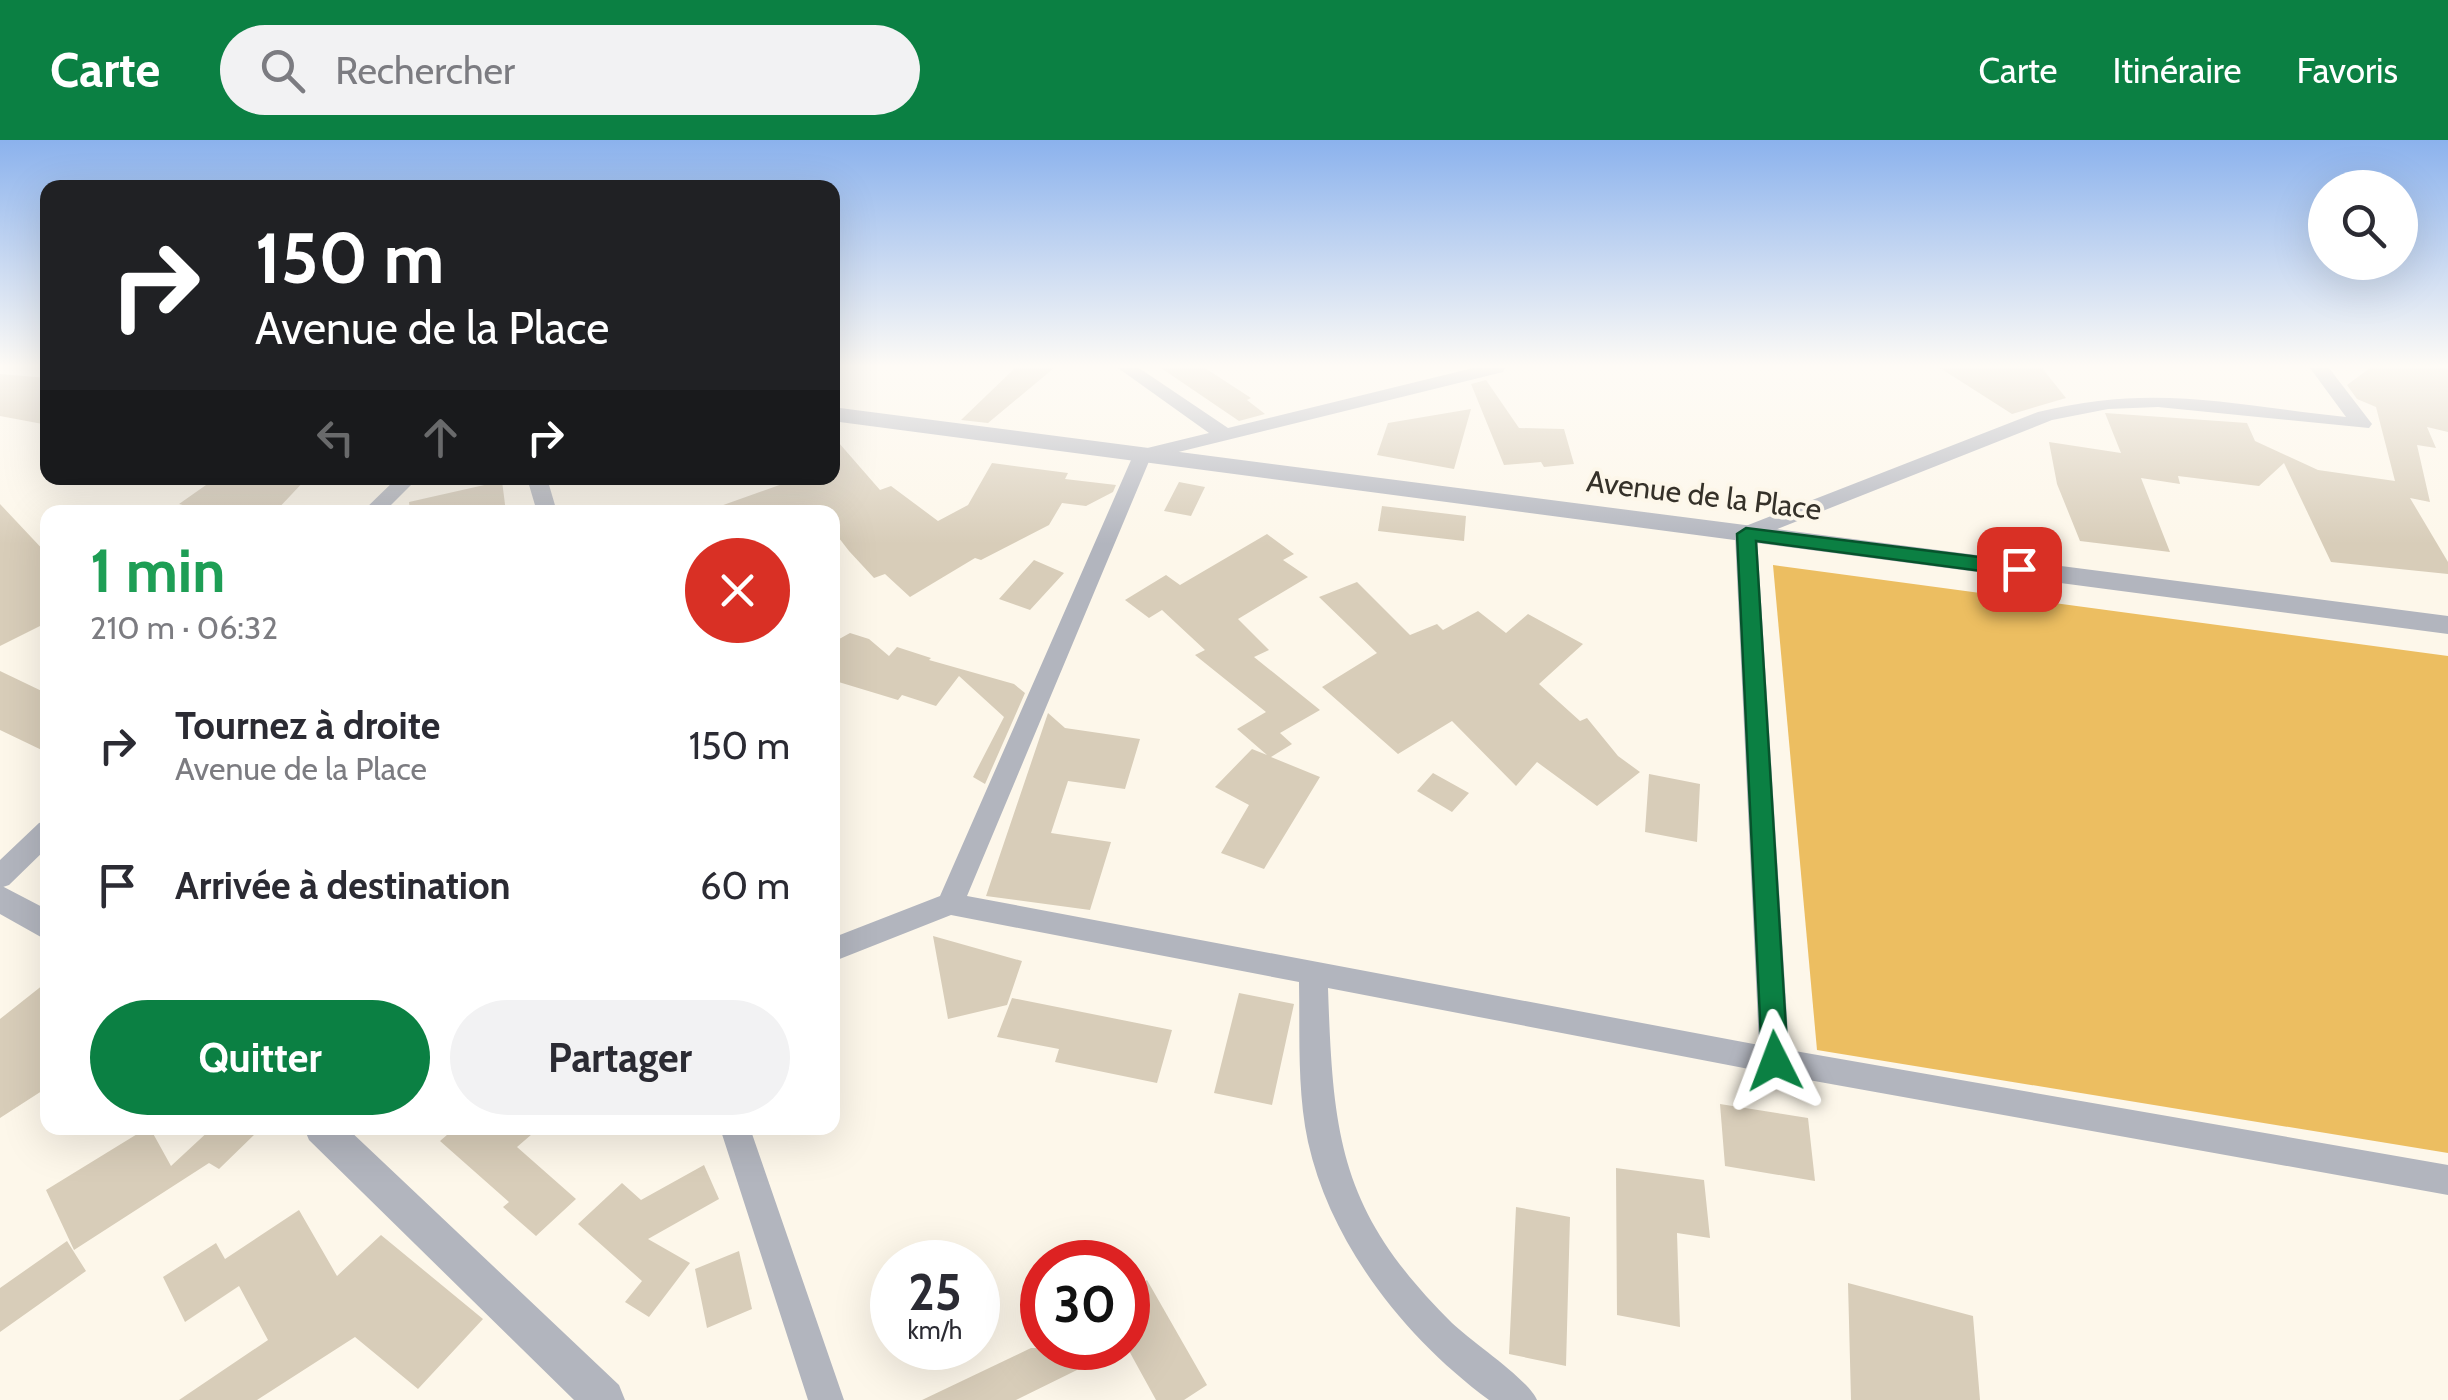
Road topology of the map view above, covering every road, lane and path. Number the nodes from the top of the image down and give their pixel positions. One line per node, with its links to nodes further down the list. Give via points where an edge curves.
1 (931, 427): 6 (street, Avenue de la Place)
2 (1213, 427): 5 (street)
3 (1243, 427): 5 (street)
4 (2019, 427): 9 (street)
5 (1221, 432): 6 (street)
6 (1142, 454): 9 (street, Avenue de la Place); 14 (street)
7 (401, 485): 8 (street)
8 (379, 505)
9 (1746, 534): 10 (street, Avenue de la Place); 18 (street)
10 (2448, 625)
11 (40, 838): 12 (street)
12 (0, 877)
13 (0, 898): 15 (street)
14 (950, 904): 16 (street); 17 (street)
15 (40, 922)
16 (840, 947)
17 (1313, 976): 18 (street); 24 (street, via 1324,1145 1354,1221 1397,1290 1455,1350)
18 (1775, 1061): 21 (street)
19 (329, 1135): 22 (street)
20 (737, 1135): 23 (street)
21 (2448, 1180)
22 (604, 1400)
23 (826, 1400)
24 (1520, 1400)

